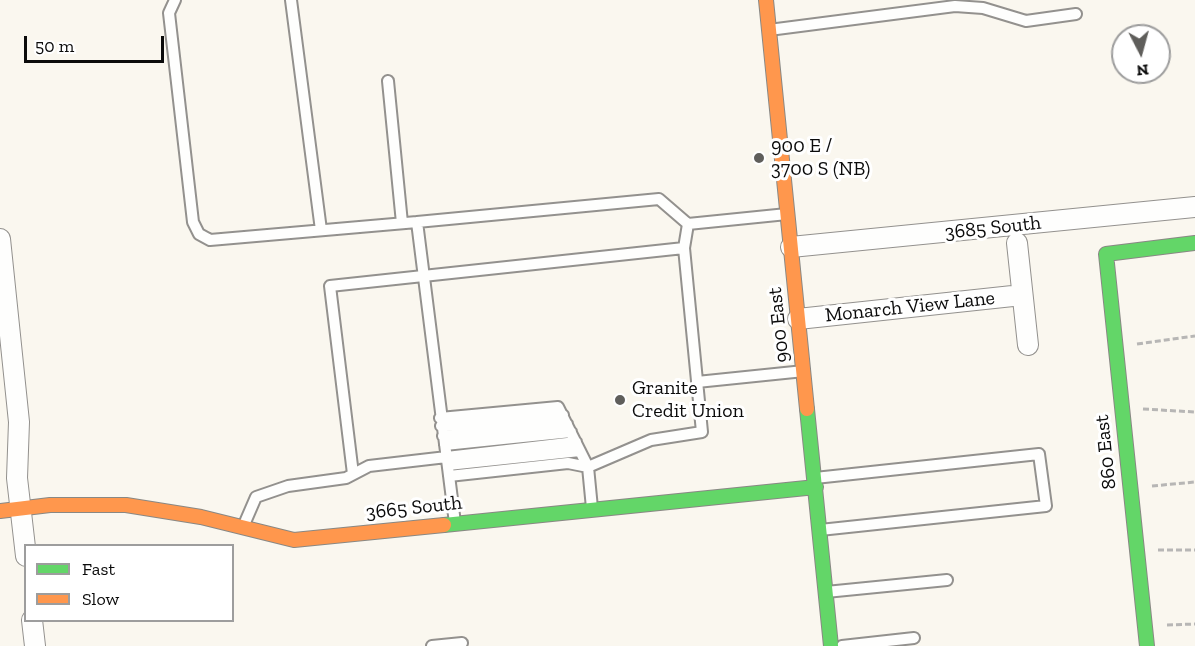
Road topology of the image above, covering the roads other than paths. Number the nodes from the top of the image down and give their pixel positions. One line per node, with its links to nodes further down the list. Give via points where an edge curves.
1 (176, 0): 12 (lane, via 169,13 193,222 199,234 210,240)
2 (291, 0): 12 (lane)
3 (766, 0): 5 (street, 900 East)
4 (1076, 14): 5 (lane, via 1026,21 983,8 955,6)
5 (769, 30): 8 (street, 900 East)
6 (388, 81): 10 (lane)
7 (1195, 207): 16 (street, 3685 South)
8 (788, 214): 11 (lane); 16 (street, 900 East)
9 (417, 222): 10 (lane); 11 (lane, via 659,199); 18 (lane)
10 (402, 223): 12 (lane)
11 (688, 224): 17 (lane)
12 (321, 230)
13 (0, 239): 29 (street, via 19,422)
14 (1017, 243): 19 (street, Monarch View Lane)
15 (1195, 243): 45 (street, 860 East, via 1106,254)
16 (791, 247): 20 (street, 900 East)
17 (684, 248): 18 (lane); 23 (lane)
18 (423, 276): 25 (lane); 27 (lane, via 330,285)
19 (1022, 295): 20 (street, Monarch View Lane); 21 (street, Monarch View Lane)
20 (798, 319): 22 (street, 900 East)
21 (1028, 345)
22 (804, 371): 23 (lane); 28 (street, 900 East)
23 (697, 382): 26 (lane, via 702,432 651,440)
24 (571, 433): 25 (lane); 25 (lane); 25 (lane); 26 (lane)
25 (444, 446): 26 (lane); 27 (lane); 32 (lane)
26 (588, 466): 30 (lane)
27 (353, 474): 33 (lane, via 288,486 256,497)
28 (816, 483): 30 (street, 3665 South); 34 (street, 900 East); 34 (lane, via 1039,454 1046,506)
29 (20, 508): 31 (street, 3665 South); 33 (street, 3665 South, via 110,503); 35 (street)
30 (592, 508): 32 (street, 3665 South)
31 (0, 511)
32 (455, 523): 33 (street, 3665 South, via 294,540)
33 (243, 527)
34 (820, 530): 37 (street, 900 East)
35 (24, 544)
36 (947, 580): 37 (lane)
37 (826, 592): 43 (street, 900 East)
38 (33, 622): 41 (street)
39 (914, 638): 44 (lane)
40 (462, 643): 42 (lane)
41 (35, 646)
42 (432, 646)
43 (831, 646)
44 (842, 646)
45 (1147, 646)

